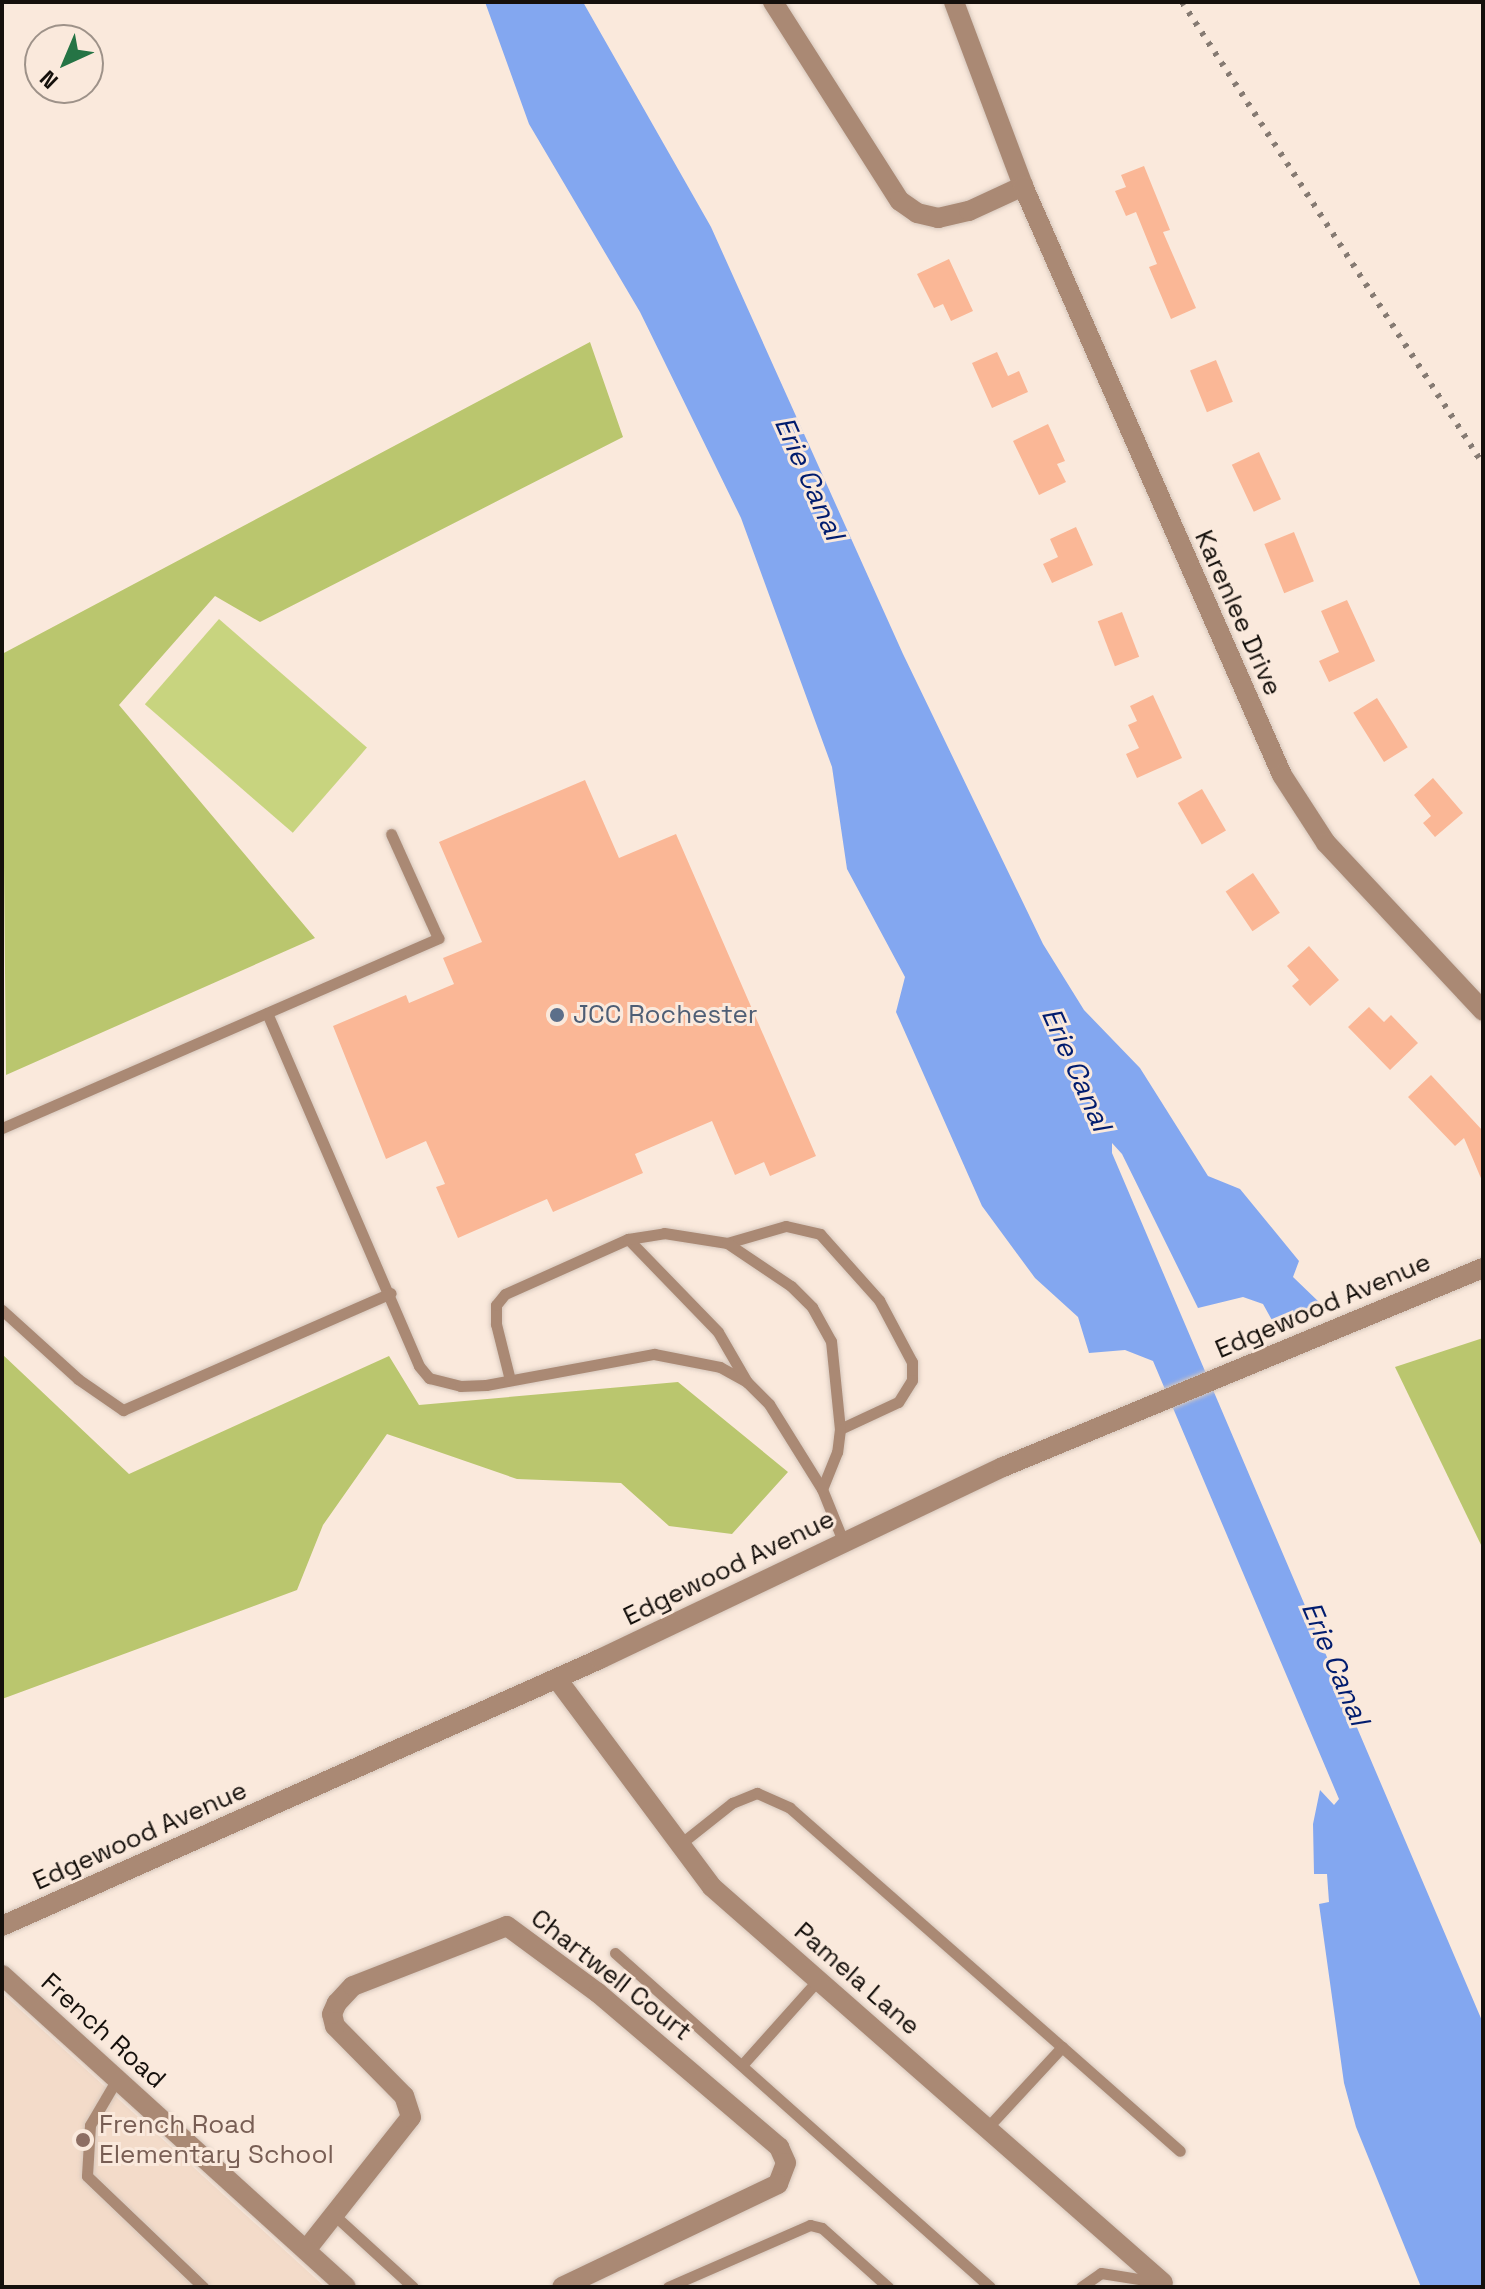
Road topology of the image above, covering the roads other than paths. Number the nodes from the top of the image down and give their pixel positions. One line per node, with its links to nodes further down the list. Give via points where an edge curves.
1 (773, 2): 3 (street, via 900,201 917,213 938,218 969,211)
2 (954, 2): 3 (street, Karenlee Drive)
3 (1023, 186): 5 (street, Karenlee Drive, via 1282,775 1326,843)
4 (391, 834): 6 (lane, via 438,938)
5 (1483, 1011)
6 (267, 1013): 7 (lane); 11 (lane)
7 (2, 1128)
8 (628, 1239): 9 (lane, via 664,1233); 13 (lane, via 505,1294 496,1305 499,1345); 14 (lane, via 710,1322)
9 (727, 1243): 15 (lane, via 791,1286 824,1325 831,1341); 15 (lane, via 786,1226 820,1234 879,1300 912,1362 912,1380 898,1402)
10 (1483, 1268): 17 (street, Edgewood Avenue)
11 (391, 1293): 12 (lane, via 123,1410 78,1379); 13 (lane, via 419,1366 429,1378 460,1386)
12 (2, 1310)
13 (510, 1380): 14 (lane, via 654,1354 688,1357)
14 (747, 1382): 16 (lane, via 769,1404)
15 (840, 1429): 16 (lane)
16 (822, 1489): 17 (lane)
17 (843, 1541): 18 (street, Edgewood Avenue)
18 (557, 1679): 19 (street, Pamela Lane); 20 (street, Edgewood Avenue)
19 (678, 1846): 23 (street, Pamela Lane, via 712,1887); 24 (lane, via 732,1803 757,1793 790,1808)
20 (2, 1926)
21 (615, 1953): 25 (lane)
22 (2, 1975): 26 (street, French Road)
23 (818, 1980): 25 (lane); 27 (street, Pamela Lane)
24 (1062, 2047): 27 (lane); 28 (lane)
25 (742, 2065): 38 (lane)
26 (117, 2079): 30 (street, French Road); 33 (lane, via 90,2125 87,2176)
27 (988, 2127): 31 (street, Pamela Lane)
28 (1180, 2151)
29 (332, 2214): 30 (street, Chartwell Court); 34 (lane); 35 (street, Chartwell Court, via 411,2117 404,2096 335,2026 332,2014 337,2003 353,1986 507,1926 634,2024 779,2147 786,2163 778,2184)
30 (306, 2250): 32 (street, French Road)
31 (1163, 2283): 39 (lane, via 1101,2273)
32 (337, 2284)
33 (203, 2287)
34 (413, 2287)
35 (562, 2287)
36 (668, 2287): 37 (lane, via 810,2225 822,2228)
37 (888, 2287)
38 (990, 2287)
39 (1081, 2287)

